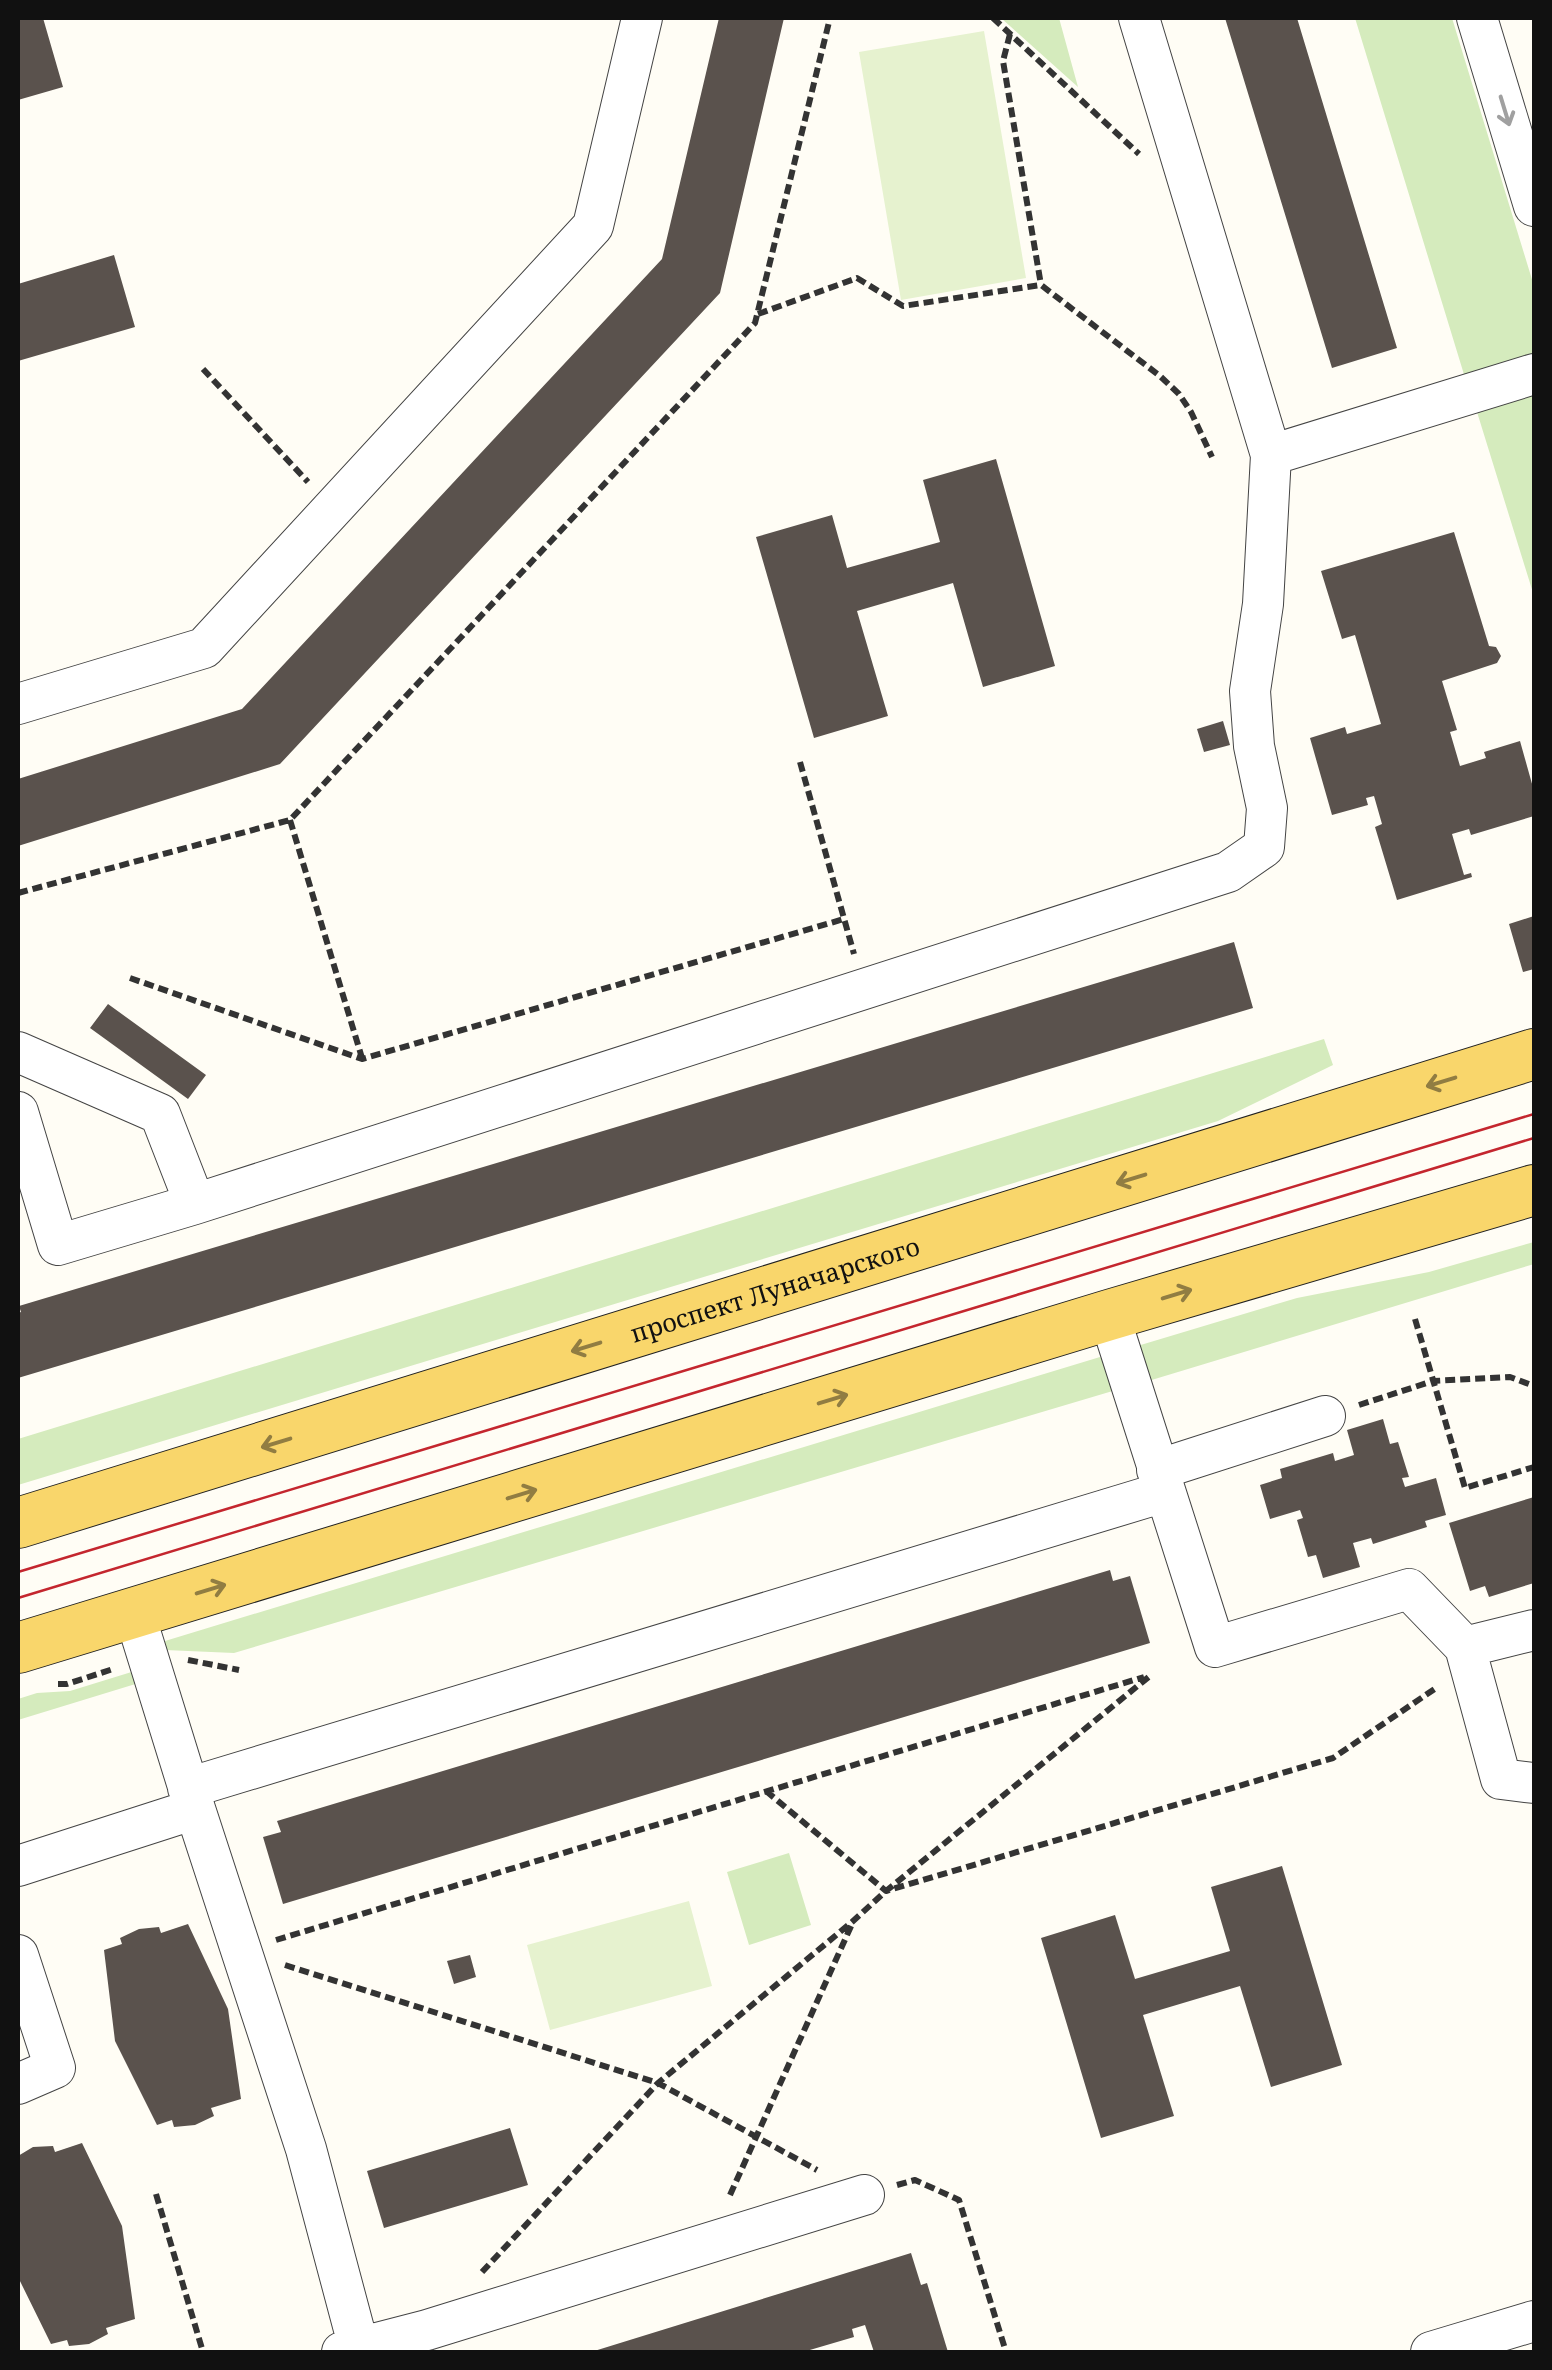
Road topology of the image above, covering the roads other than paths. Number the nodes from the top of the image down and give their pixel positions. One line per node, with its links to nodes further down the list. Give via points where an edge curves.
1 (642, 18): 7 (street, via 593,226 204,648)
2 (1138, 18): 6 (street)
3 (1477, 18): 4 (street, one-way to 4)
4 (1534, 206)
5 (1534, 374): 6 (street)
6 (1271, 455): 12 (street, via 1263,604 1250,691 1267,808 1264,847 1228,872)
7 (18, 704)
8 (18, 1052): 12 (street, via 160,1114)
9 (1534, 1054): 16 (main road, проспект Луначарского, one-way to 16)
10 (18, 1112): 12 (street, via 58,1245)
11 (1534, 1190): 13 (main road, one-way to 11)
12 (195, 1204)
13 (1109, 1315): 15 (street); 17 (main road, one-way to 13)
14 (1324, 1416): 15 (street)
15 (1160, 1481): 20 (street, via 1214,1647 1409,1589); 22 (street)
16 (18, 1523)
17 (134, 1612): 19 (main road); 22 (street)
18 (1534, 1630): 20 (street)
19 (18, 1648)
20 (1468, 1656): 21 (street, via 1502,1779)
21 (1534, 1783)
22 (192, 1798): 23 (street); 28 (street, via 306,2149)
23 (18, 1866)
24 (18, 1955): 25 (street, via 54,2068)
25 (18, 2084)
26 (864, 2195): 28 (street)
27 (1534, 2321): 29 (street)
28 (351, 2350)
29 (1431, 2352)

